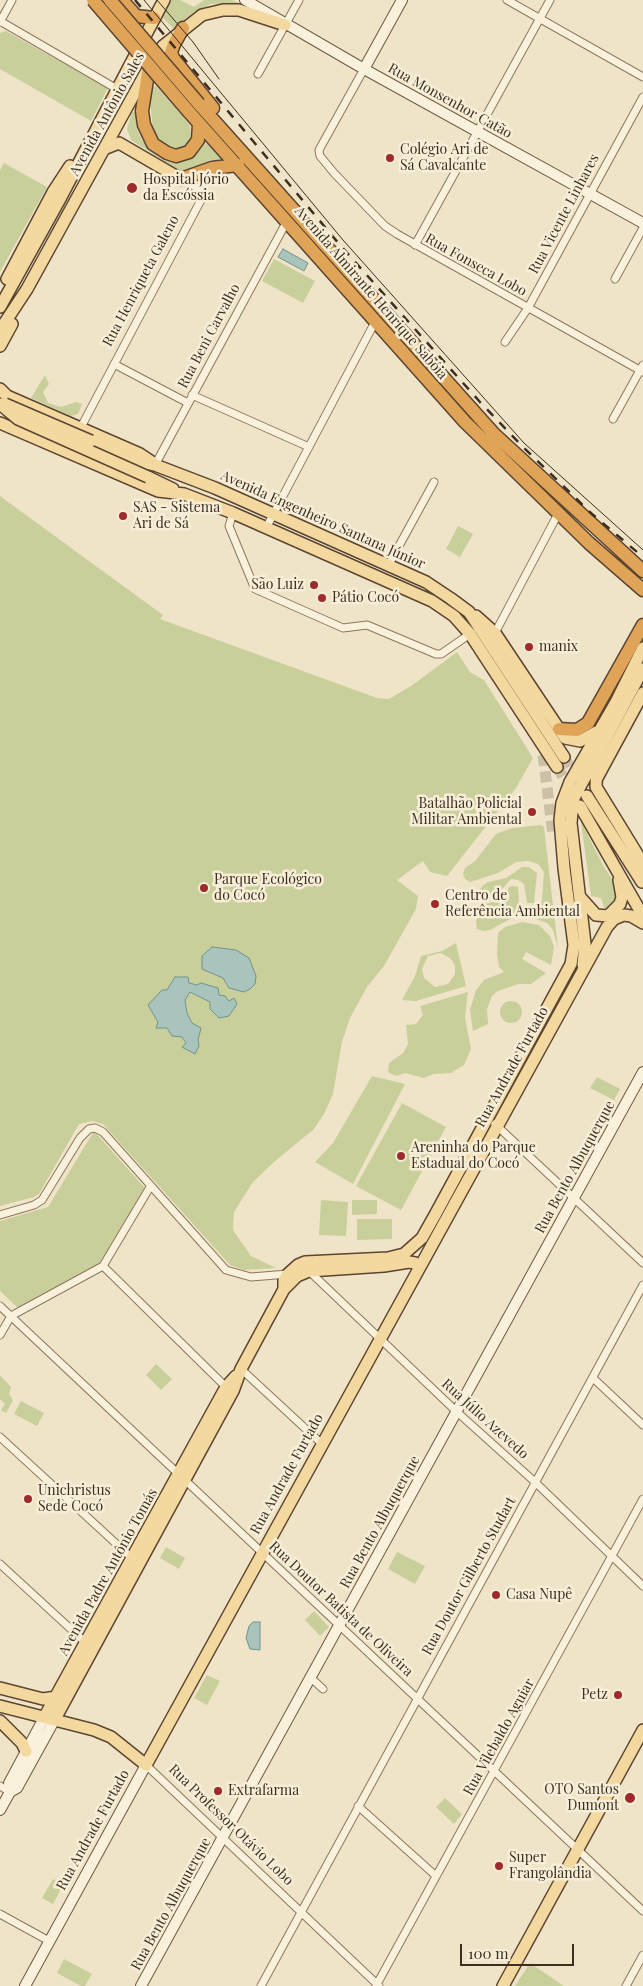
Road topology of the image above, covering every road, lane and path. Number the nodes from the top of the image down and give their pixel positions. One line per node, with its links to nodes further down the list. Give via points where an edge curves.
1 (12, 0): 13 (street)
2 (93, 0): 23 (highway, Avenida Almirante Henrique Sabóia, bridge)
3 (110, 0): 23 (highway, Avenida Almirante Henrique Sabóia, bridge)
4 (122, 0): 11 (highway, via 136,16)
5 (164, 0): 11 (main road, Avenida Antônio Sales)
6 (245, 0): 14 (street, Rua Monsenhor Catão)
7 (299, 0): 14 (street)
8 (402, 0): 17 (street)
9 (507, 0): 12 (street)
10 (550, 0): 12 (street)
11 (154, 18): 20 (main road, Avenida Antônio Sales)
12 (540, 19): 19 (street); 25 (street)
13 (0, 22): 20 (street)
14 (285, 25): 15 (main road, Avenida Antônio Sales, via 239,10 222,10 202,15); 17 (street, Rua Monsenhor Catão); 18 (street)
15 (183, 28): 16 (main road, Avenida Antônio Sales, via 163,46); 28 (highway, via 174,44 173,58)
16 (149, 67): 24 (highway, via 142,111 144,125 153,144 176,156 189,152 198,140); 27 (main road, Avenida Antônio Sales)
17 (364, 69): 25 (street, Rua Monsenhor Catão); 35 (street, Rua Fonseca Lobo, via 318,152 334,174 385,226)
18 (258, 74)
19 (643, 77)
20 (118, 89): 26 (main road, Avenida Antônio Sales)
21 (643, 97): 31 (street, Rua Vicente Linhares)
22 (138, 101): 22 (street, via 138,97 119,132 120,138 184,176 200,167 226,161 206,139 188,158 174,160 159,154 140,128)
23 (194, 108): 24 (highway, Avenida Almirante Henrique Sabóia); 28 (highway, Avenida Almirante Henrique Sabóia)
24 (199, 124): 29 (highway, Avenida Almirante Henrique Sabóia)
25 (476, 132): 31 (street, Rua Monsenhor Catão); 35 (street)
26 (93, 134): 38 (main road, via 38,218); 39 (main road, Avenida Antônio Sales)
27 (104, 149): 30 (main road, Rua Henriqueta Galeno, via 119,143); 37 (main road, Avenida Antônio Sales)
28 (250, 158): 65 (highway, Avenida Almirante Henrique Sabóia, via 494,434)
29 (238, 165): 30 (highway, via 212,168); 32 (highway, Avenida Almirante Henrique Sabóia)
30 (181, 179): 45 (street, Rua Henriqueta Galeno, via 198,189 201,200)
31 (589, 193): 33 (street, Rua Monsenhor Catão); 40 (street, Rua Vicente Linhares)
32 (287, 220): 41 (highway, Avenida Almirante Henrique Sabóia); 48 (street, Rua Beni Carvalho)
33 (643, 223)
34 (643, 228): 36 (street)
35 (415, 245): 40 (street, Rua Fonseca Lobo)
36 (615, 279)
37 (27, 289): 42 (main road); 44 (main road)
38 (0, 292)
39 (0, 307)
40 (528, 308): 43 (street, Rua Vicente Linhares); 46 (street, Rua Fonseca Lobo)
41 (375, 322): 56 (street); 60 (highway, Avenida Almirante Henrique Sabóia, via 465,422)
42 (0, 330)
43 (505, 342)
44 (0, 346)
45 (114, 364): 50 (street); 54 (street, Rua Henriqueta Galeno)
46 (642, 369): 52 (street)
47 (0, 389): 49 (main road)
48 (192, 395): 50 (street, Rua Beni Carvalho); 56 (street)
49 (15, 399): 51 (main road, via 5,399); 54 (main road)
50 (188, 403): 57 (street, Rua Beni Carvalho)
51 (0, 405): 55 (main road, via 6,420); 57 (main road, Avenida Engenheiro Santana Júnior, bridge, via 136,461); 59 (main road, bridge, via 28,425)
52 (613, 419)
53 (0, 424): 55 (main road)
54 (80, 428): 57 (main road, via 140,454)
55 (26, 434): 59 (main road, via 158,491)
56 (308, 447): 62 (street)
57 (155, 465): 62 (main road, Avenida Engenheiro Santana Júnior)
58 (434, 482): 64 (street)
59 (184, 494): 61 (main road)
60 (559, 512): 66 (highway, Avenida Almirante Henrique Sabóia); 69 (street)
61 (233, 513): 63 (main road); 70 (street, via 229,526 255,588 342,628 368,626 436,654 441,654)
62 (272, 515): 63 (street); 64 (main road, Avenida Engenheiro Santana Júnior)
63 (266, 528): 70 (main road, via 432,601 454,616)
64 (388, 566): 67 (main road, Avenida Engenheiro Santana Júnior, via 426,582)
65 (643, 571)
66 (643, 590)
67 (469, 612): 69 (main road, via 482,619); 80 (main road, Avenida Engenheiro Santana Júnior)
68 (643, 625): 75 (highway, via 588,723 577,730)
69 (495, 633): 75 (main road)
70 (470, 634): 76 (main road)
71 (643, 648): 74 (main road)
72 (643, 669): 77 (main road)
73 (640, 698): 77 (main road); 82 (main road)
74 (601, 727): 75 (main road, via 580,741 568,740); 88 (main road, via 562,803 560,820)
75 (559, 729)
76 (539, 740): 78 (main road); 81 (main road)
77 (605, 742): 79 (main road)
78 (543, 755)
79 (598, 755): 82 (main road); 90 (main road, via 573,800 571,812)
80 (564, 757)
81 (557, 767)
82 (597, 780): 87 (main road, via 598,791)
83 (587, 796): 89 (main road)
84 (580, 806): 86 (main road)
85 (553, 835): 88 (main road)
86 (612, 861): 90 (main road, via 622,889 616,910 608,916 596,915); 91 (main road)
87 (642, 861): 89 (main road)
88 (564, 868): 95 (main road, via 574,945 571,964)
89 (643, 883)
90 (580, 897): 93 (main road, via 585,944 583,966)
91 (643, 916)
92 (643, 923): 93 (main road, via 631,916 614,919)
93 (577, 978): 96 (main road, Rua Andrade Furtado)
94 (643, 1072): 98 (street, Rua Bento Albuquerque)
95 (488, 1117): 96 (street); 100 (main road, via 418,1243 398,1256)
96 (497, 1126): 98 (street); 104 (main road, Rua Andrade Furtado)
97 (150, 1187): 99 (street, via 100,1130 89,1129 80,1138 42,1200); 102 (street); 107 (street, via 226,1270 251,1277)
98 (574, 1197): 101 (street); 117 (street, Rua Bento Albuquerque)
99 (0, 1215)
100 (362, 1259): 103 (main road); 105 (main road); 107 (main road, via 305,1262)
101 (643, 1263)
102 (103, 1266): 111 (street); 116 (street)
103 (384, 1266): 104 (main road, Avenida Padre Antônio Tomás, via 408,1262 415,1263); 105 (main road, Avenida Padre Antônio Tomás)
104 (418, 1268): 113 (main road, Rua Andrade Furtado)
105 (335, 1269): 106 (main road, Avenida Padre Antônio Tomás)
106 (309, 1271): 109 (main road, Avenida Padre Antônio Tomás, via 297,1276); 113 (street, Rua Júlio Azevedo)
107 (288, 1274): 109 (main road, Avenida Padre Antônio Tomás)
108 (643, 1285): 115 (street, Rua Doutor Gilberto Studart)
109 (284, 1289): 114 (main road, Avenida Padre Antônio Tomás)
110 (0, 1306): 111 (street, Rua Doutor Batista de Oliveira)
111 (11, 1316): 112 (street); 121 (street, Rua Doutor Batista de Oliveira)
112 (0, 1335)
113 (380, 1339): 117 (street, Rua Júlio Azevedo); 120 (main road, Rua Andrade Furtado)
114 (241, 1370): 116 (main road, Avenida Padre Antônio Tomás); 120 (street); 121 (main road, Avenida Padre Antônio Tomás, via 233,1392)
115 (593, 1378): 118 (street); 122 (street, Rua Doutor Gilberto Studart)
116 (226, 1387): 121 (main road, Avenida Padre Antônio Tomás)
117 (457, 1412): 122 (street, Rua Júlio Azevedo); 129 (street, Rua Bento Albuquerque)
118 (643, 1425)
119 (0, 1436): 126 (street)
120 (321, 1443): 124 (main road, Rua Andrade Furtado)
121 (182, 1477): 124 (street, Rua Doutor Batista de Oliveira); 126 (main road, Avenida Padre Antônio Tomás)
122 (535, 1482): 125 (street, Rua Júlio Azevedo); 135 (street, Rua Doutor Gilberto Studart)
123 (643, 1499): 125 (street, Rua Vilebaldo Aguiar)
124 (262, 1552): 129 (street, Rua Doutor Batista de Oliveira); 141 (main road, Rua Andrade Furtado)
125 (612, 1557): 128 (street, Rua Júlio Azevedo); 142 (street, Rua Vilebaldo Aguiar)
126 (135, 1561): 130 (main road, Avenida Padre Antônio Tomás); 137 (main road, Avenida Padre Antônio Tomás)
127 (0, 1564): 130 (street)
128 (643, 1586)
129 (340, 1625): 131 (street, Rua Bento Albuquerque); 135 (street, Rua Doutor Batista de Oliveira)
130 (86, 1643): 134 (main road, Avenida Padre Antônio Tomás)
131 (310, 1678): 133 (street); 147 (street, Rua Bento Albuquerque)
132 (0, 1688): 134 (main road, via 43,1699)
133 (324, 1689)
134 (56, 1697): 137 (main road, Avenida Padre Antônio Tomás)
135 (416, 1698): 142 (street, Rua Doutor Batista de Oliveira); 145 (street, Rua Doutor Gilberto Studart)
136 (0, 1706): 137 (main road, Rua Professor Otávio Lobo)
137 (50, 1718): 140 (street, Avenida Padre Antônio Tomás); 141 (main road, Rua Professor Otávio Lobo, via 111,1737); 144 (street, Avenida Padre Antônio Tomás, via 17,1788)
138 (0, 1721): 140 (main road)
139 (643, 1730): 148 (main road)
140 (26, 1751): 144 (street, Avenida Padre Antônio Tomás, via 9,1783)
141 (146, 1765): 147 (street, Rua Professor Otávio Lobo); 153 (street, Rua Andrade Furtado)
142 (494, 1769): 148 (street, Rua Doutor Batista de Oliveira); 149 (street, Rua Vilebaldo Aguiar)
143 (0, 1786): 144 (street)
144 (10, 1792): 146 (street, Avenida Padre Antônio Tomás)
145 (358, 1806): 149 (street); 151 (street, Rua Doutor Gilberto Studart)
146 (0, 1810)
147 (223, 1837): 151 (street, Rua Professor Otávio Lobo); 157 (street, Rua Bento Albuquerque)
148 (578, 1849): 150 (street, Rua Doutor Batista de Oliveira); 159 (main road)
149 (436, 1876): 155 (street, Rua Vilebaldo Aguiar)
150 (643, 1910)
151 (301, 1912): 155 (street, Rua Professor Otávio Lobo); 158 (street, Rua Doutor Gilberto Studart)
152 (0, 1914): 153 (street)
153 (49, 1941): 156 (street, Rua Andrade Furtado)
154 (643, 1955): 160 (street)
155 (377, 1985)
156 (25, 1986)
157 (141, 1986)
158 (261, 1986)
159 (503, 1986)
160 (626, 1986)

